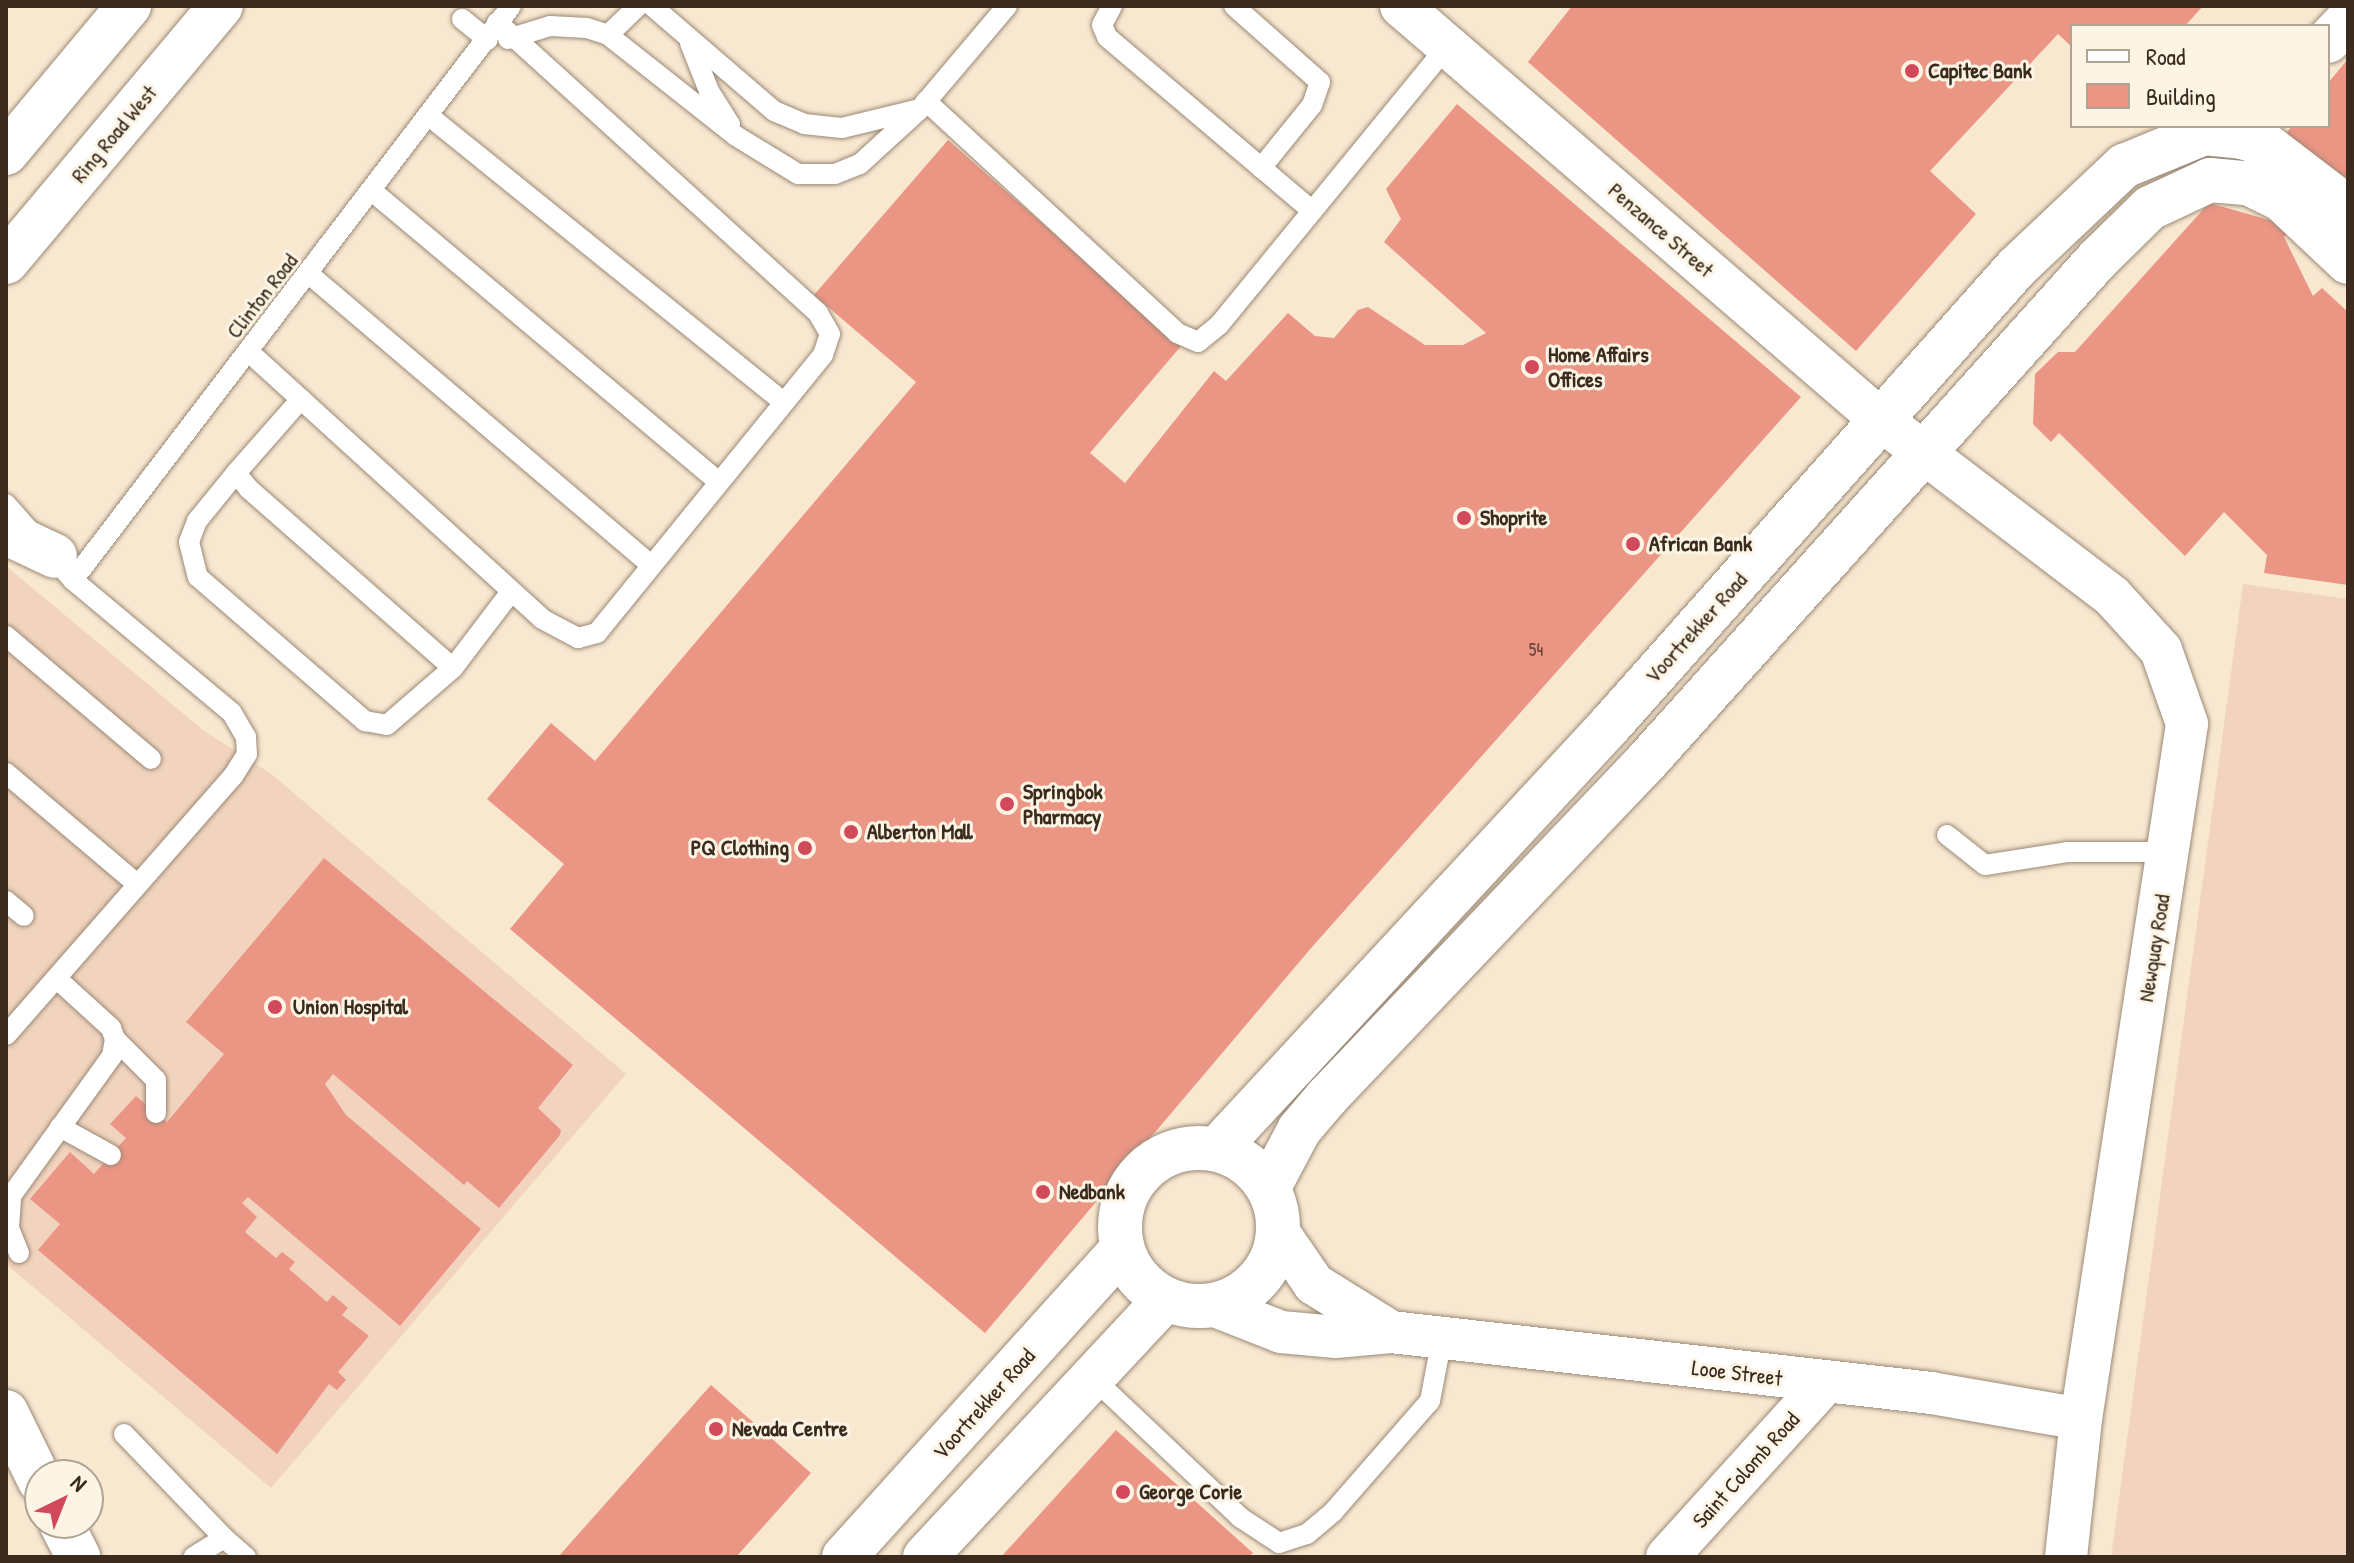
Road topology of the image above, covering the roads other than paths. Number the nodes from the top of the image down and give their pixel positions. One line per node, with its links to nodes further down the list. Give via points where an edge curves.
1 (129, 6): 21 (main road)
2 (221, 6): 27 (main road, Ring Road West)
3 (638, 6): 12 (lane)
4 (652, 6): 14 (lane)
5 (1007, 6): 17 (lane)
6 (1112, 6): 22 (lane, via 1102,25 1107,37)
7 (1234, 6): 22 (lane, via 1320,82 1312,105)
8 (1401, 6): 16 (street, Penzance Street)
9 (462, 19): 11 (lane)
10 (2348, 20): 15 (main road)
11 (499, 23): 13 (lane); 18 (lane, Clinton Road)
12 (608, 35): 13 (lane, via 550,26); 20 (lane)
13 (520, 38): 32 (lane, via 818,313 830,334 823,355)
14 (689, 38): 17 (lane, via 774,111 804,124 842,128); 20 (lane, via 709,91)
15 (2330, 39)
16 (1447, 46): 26 (lane); 33 (street, Penzance Street)
17 (923, 105): 20 (lane, via 860,164 835,174 798,174); 26 (lane, via 1191,341 1204,339 1219,325)
18 (429, 116): 24 (lane, Clinton Road); 32 (lane)
19 (2246, 131): 23 (main road); 25 (main road); 33 (main road, Voortrekker Road, via 2204,133 2124,166 2025,258)
20 (736, 136)
21 (6, 153)
22 (1261, 168): 26 (lane)
23 (2210, 180): 28 (main road, via 2248,183 2281,199); 34 (main road, via 2150,208 2125,230)
24 (372, 191): 29 (lane, Clinton Road); 36 (lane)
25 (2348, 208)
26 (1312, 211)
27 (6, 262)
28 (2348, 262)
29 (309, 274): 30 (lane, Clinton Road); 39 (lane)
30 (249, 352): 31 (lane); 40 (lane, Clinton Road)
31 (301, 399): 35 (lane); 41 (lane)
32 (783, 402): 36 (lane)
33 (1881, 420): 34 (street, Penzance Street); 56 (main road, Voortrekker Road, via 1610,725)
34 (1923, 452): 47 (street, Newquay Road, via 2112,596 2161,650 2187,724); 58 (main road, via 1647,761 1327,1097 1299,1130)
35 (236, 473): 43 (lane); 43 (lane, via 197,521 189,542 198,577 365,721 387,725)
36 (717, 481): 39 (lane)
37 (6, 504): 40 (lane)
38 (6, 533): 40 (main road)
39 (651, 565): 41 (lane, via 597,633 578,638 542,619)
40 (64, 568): 48 (lane, via 232,713 246,737 247,754 233,776)
41 (511, 592): 43 (lane)
42 (6, 636): 44 (lane)
43 (453, 668)
44 (151, 759)
45 (6, 773): 48 (lane)
46 (1947, 835): 47 (lane, via 1985,865 2067,852)
47 (2169, 852): 69 (street, Newquay Road)
48 (137, 884): 51 (lane)
49 (6, 901): 50 (lane)
50 (24, 916)
51 (56, 978): 52 (lane); 53 (lane, via 111,1028)
52 (6, 1035)
53 (115, 1039): 54 (lane, via 156,1080); 55 (lane, via 112,1056)
54 (156, 1113)
55 (60, 1127): 57 (lane); 61 (lane, via 11,1196 6,1212)
56 (1217, 1149): 58 (main road, via 1247,1163); 60 (main road, via 1176,1150 1141,1171 1121,1208)
57 (111, 1155)
58 (1269, 1187): 59 (main road)
59 (1279, 1233): 63 (main road, via 1269,1266 1247,1292); 64 (street, Looe Street, via 1314,1284)
60 (1122, 1249): 62 (main road, via 1138,1279); 77 (main road, Voortrekker Road)
61 (19, 1253)
62 (1165, 1300): 63 (main road); 66 (main road)
63 (1215, 1306): 64 (street, Looe Street, via 1281,1332 1336,1337)
64 (1391, 1332): 65 (street, Looe Street)
65 (1442, 1338): 66 (lane, via 1430,1401 1405,1433 1333,1512 1307,1534 1279,1543 1241,1518); 67 (street, Looe Street)
66 (1093, 1378): 78 (main road)
67 (1824, 1384): 69 (street, Looe Street, via 1931,1393); 79 (street, Saint Colomb Road)
68 (6, 1412): 71 (main road)
69 (2081, 1419): 80 (street, Newquay Road)
70 (124, 1434): 72 (lane)
71 (29, 1459)
72 (224, 1538): 75 (lane); 76 (lane)
73 (69, 1539): 74 (main road)
74 (78, 1557)
75 (193, 1557)
76 (246, 1557)
77 (844, 1557)
78 (925, 1557)
79 (1667, 1557)
80 (2066, 1557)

